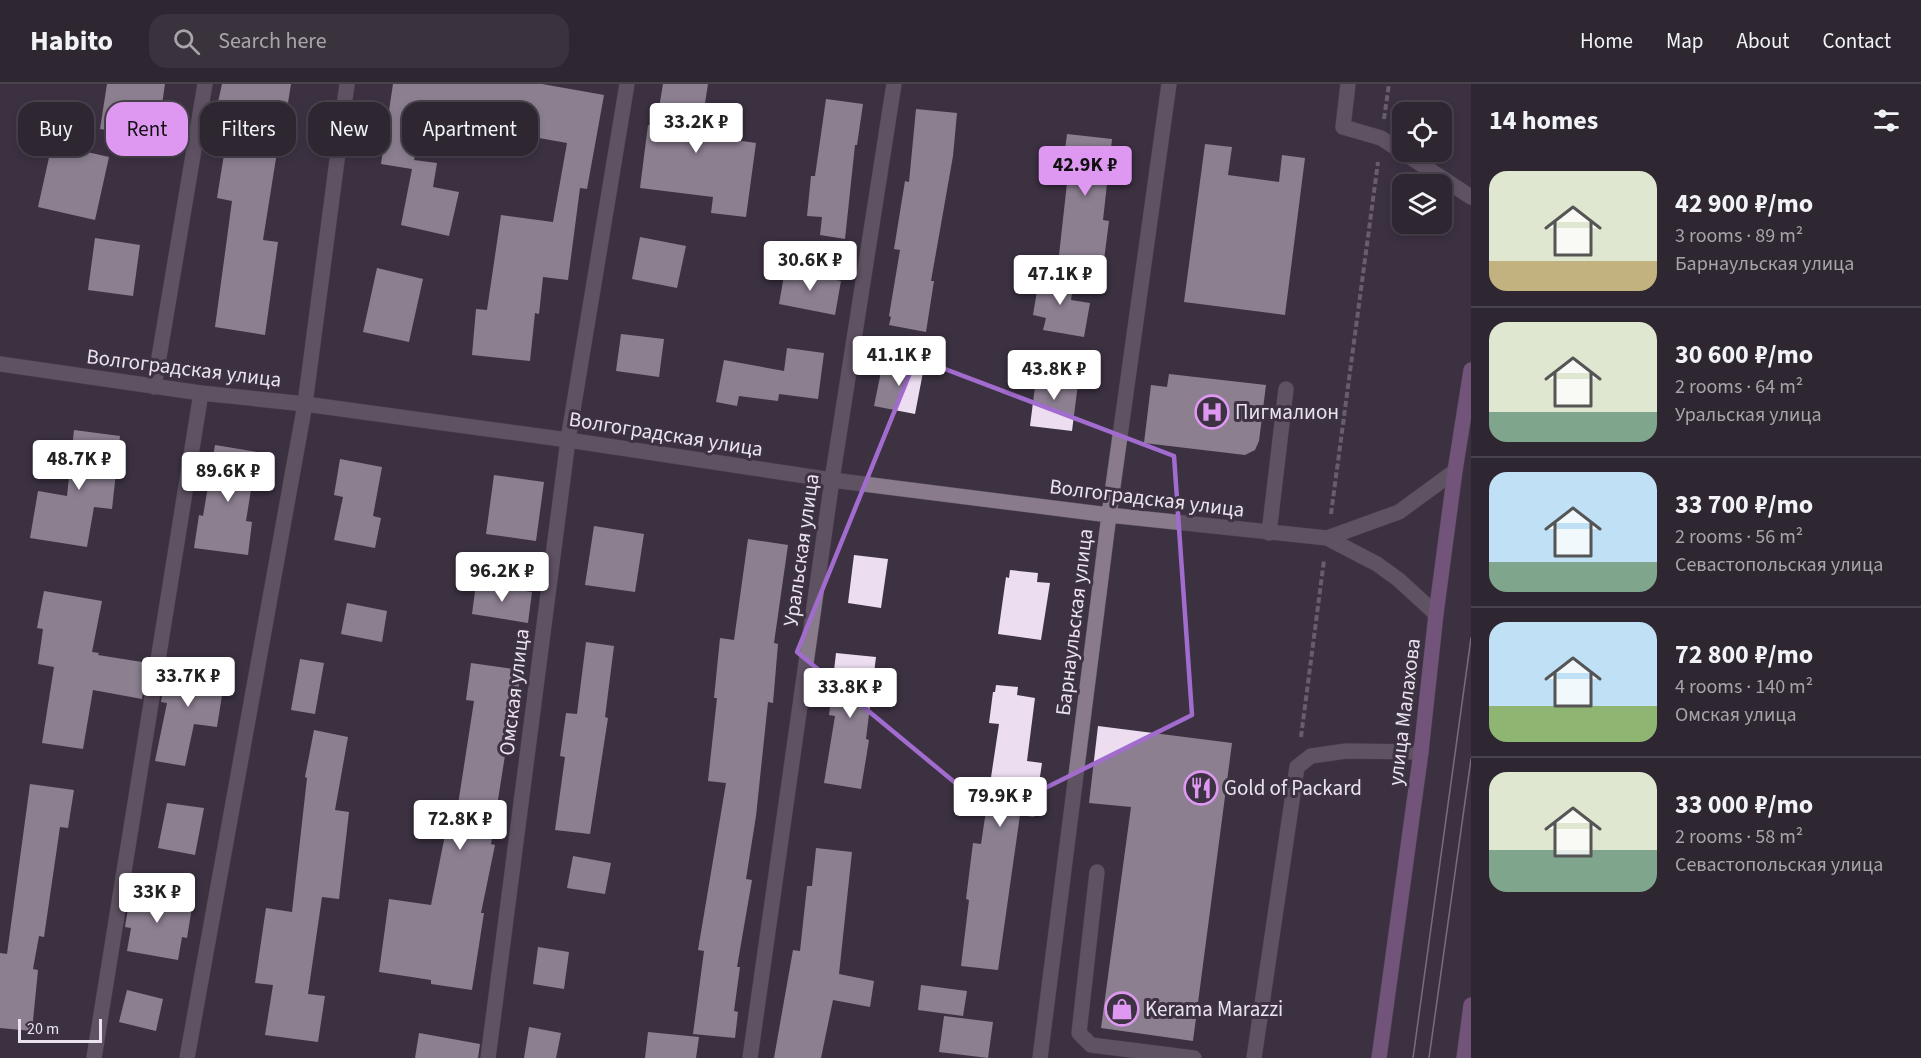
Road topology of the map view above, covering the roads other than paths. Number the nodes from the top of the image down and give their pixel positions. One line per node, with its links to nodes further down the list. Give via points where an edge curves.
1 (205, 84): 10 (street)
2 (347, 84): 13 (street)
3 (627, 84): 14 (street, Омская улица)
4 (894, 84): 16 (street, Уральская улица)
5 (1169, 84): 17 (street, Барнаульская улица)
6 (1348, 84): 7 (street, via 1343,127 1381,138)
7 (1471, 197)
8 (0, 364): 10 (street, Волгоградская улица)
9 (1471, 370): 15 (main road, улица Малахова)
10 (154, 387): 12 (street, Волгоградская улица)
11 (1286, 389): 18 (street)
12 (201, 393): 13 (street, Волгоградская улица); 24 (street)
13 (305, 404): 14 (street, Волгоградская улица); 25 (street)
14 (568, 440): 16 (street, Волгоградская улица); 26 (street, Омская улица)
15 (1455, 471): 19 (street, Волгоградская улица, via 1399,512); 20 (main road, улица Малахова)
16 (832, 480): 17 (street, Волгоградская улица); 27 (street, Уральская улица)
17 (1108, 515): 18 (street, Волгоградская улица); 28 (street, Барнаульская улица)
18 (1269, 533): 19 (street, Волгоградская улица)
19 (1327, 538): 20 (street, Волгоградская улица, via 1377,564)
20 (1436, 614): 21 (main road, улица Малахова)
21 (1421, 752): 30 (street, via 1346,751 1311,756 1297,767); 31 (main road, улица Малахова)
22 (1097, 872): 29 (street, via 1079,1034 1091,1045)
23 (1471, 1005): 32 (main road)
24 (94, 1058)
25 (187, 1058)
26 (488, 1058)
27 (750, 1058)
28 (1040, 1058)
29 (1194, 1058)
30 (1254, 1058)
31 (1378, 1058)
32 (1464, 1058)

